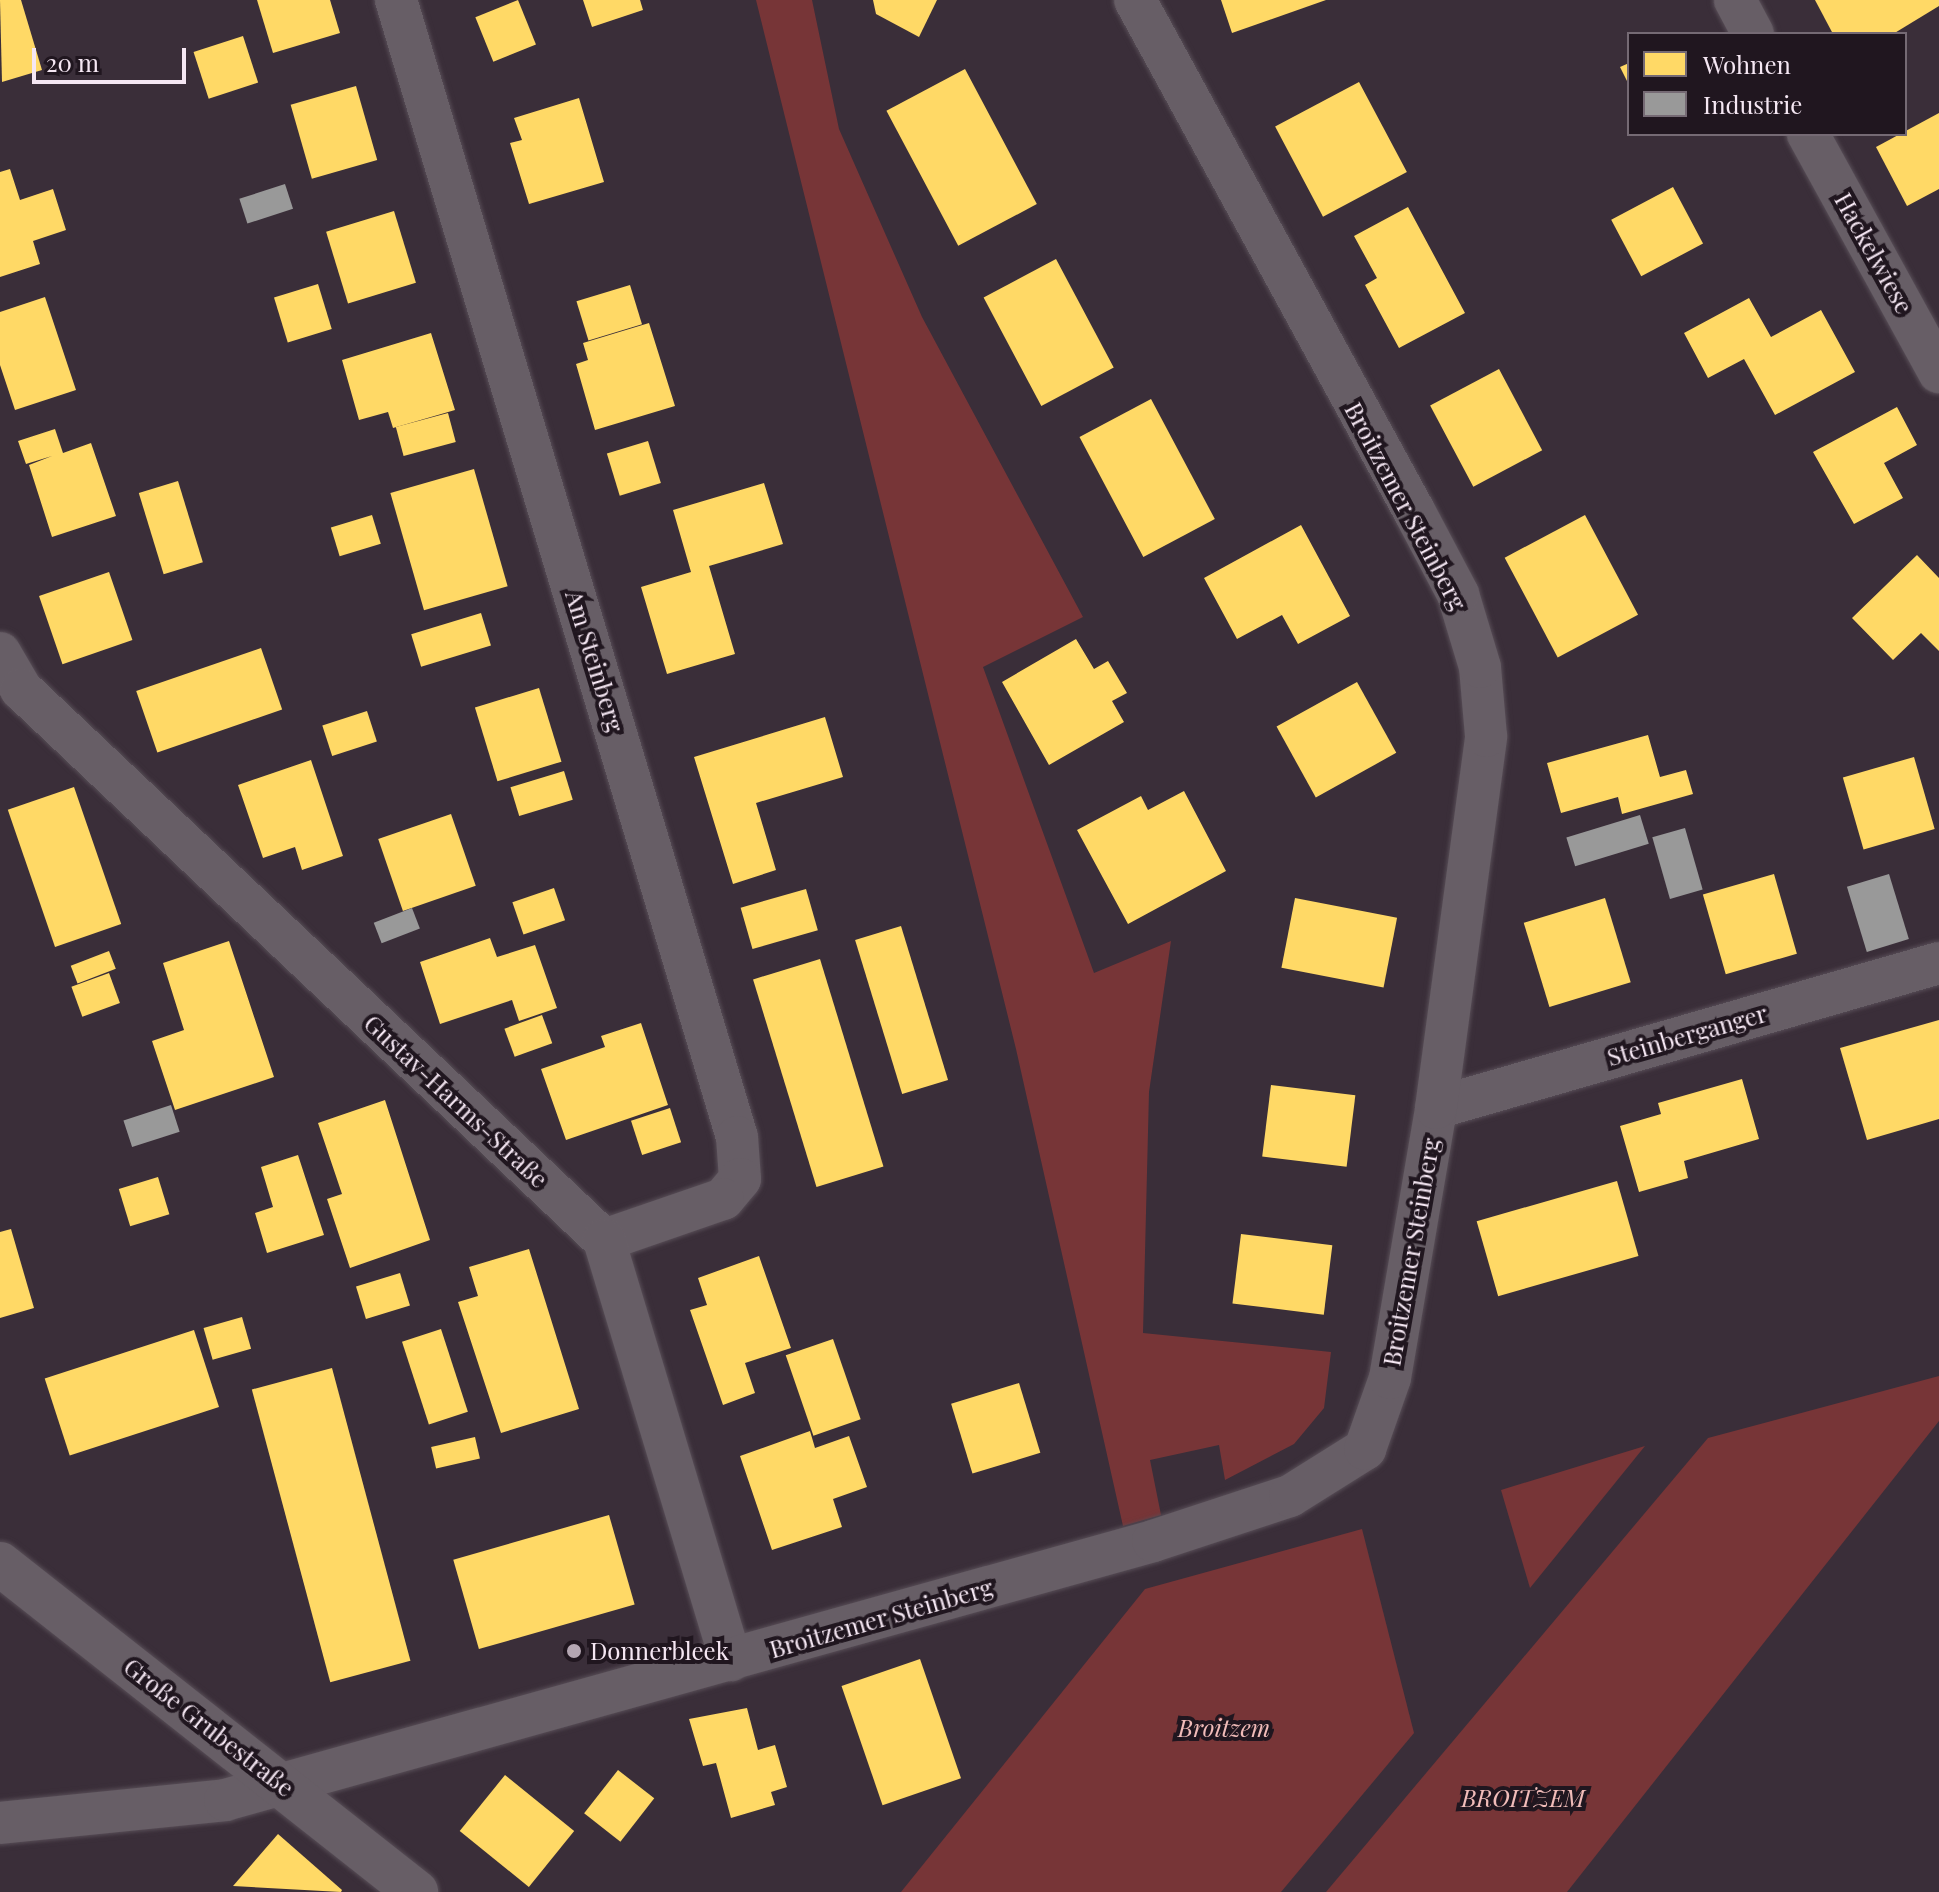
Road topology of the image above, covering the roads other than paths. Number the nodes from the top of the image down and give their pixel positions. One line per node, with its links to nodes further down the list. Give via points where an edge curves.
1 (396, 0): 10 (street, Am Steinberg, via 737,1137 740,1179 723,1199)
2 (1135, 0): 9 (street, Broitzemer Steinberg, via 1458,594 1480,667 1486,736)
3 (1735, 0): 4 (street)
4 (1752, 32)
5 (1809, 136): 6 (street, Hackelwiese)
6 (1939, 372)
7 (0, 653): 10 (street, Gustav-Harms-Straße, via 21,689)
8 (1939, 963): 9 (street, Steinberganger)
9 (1436, 1108): 12 (street, Broitzemer Steinberg, via 1390,1378 1365,1449 1276,1501)
10 (604, 1240): 12 (street, Gustav-Harms-Straße)
11 (0, 1564): 13 (street, Große Grubestraße)
12 (731, 1660): 13 (street, Broitzemer Steinberg)
13 (279, 1782): 14 (street, via 225,1800); 15 (street, Große Grubestraße)
14 (0, 1823)
15 (416, 1892)

